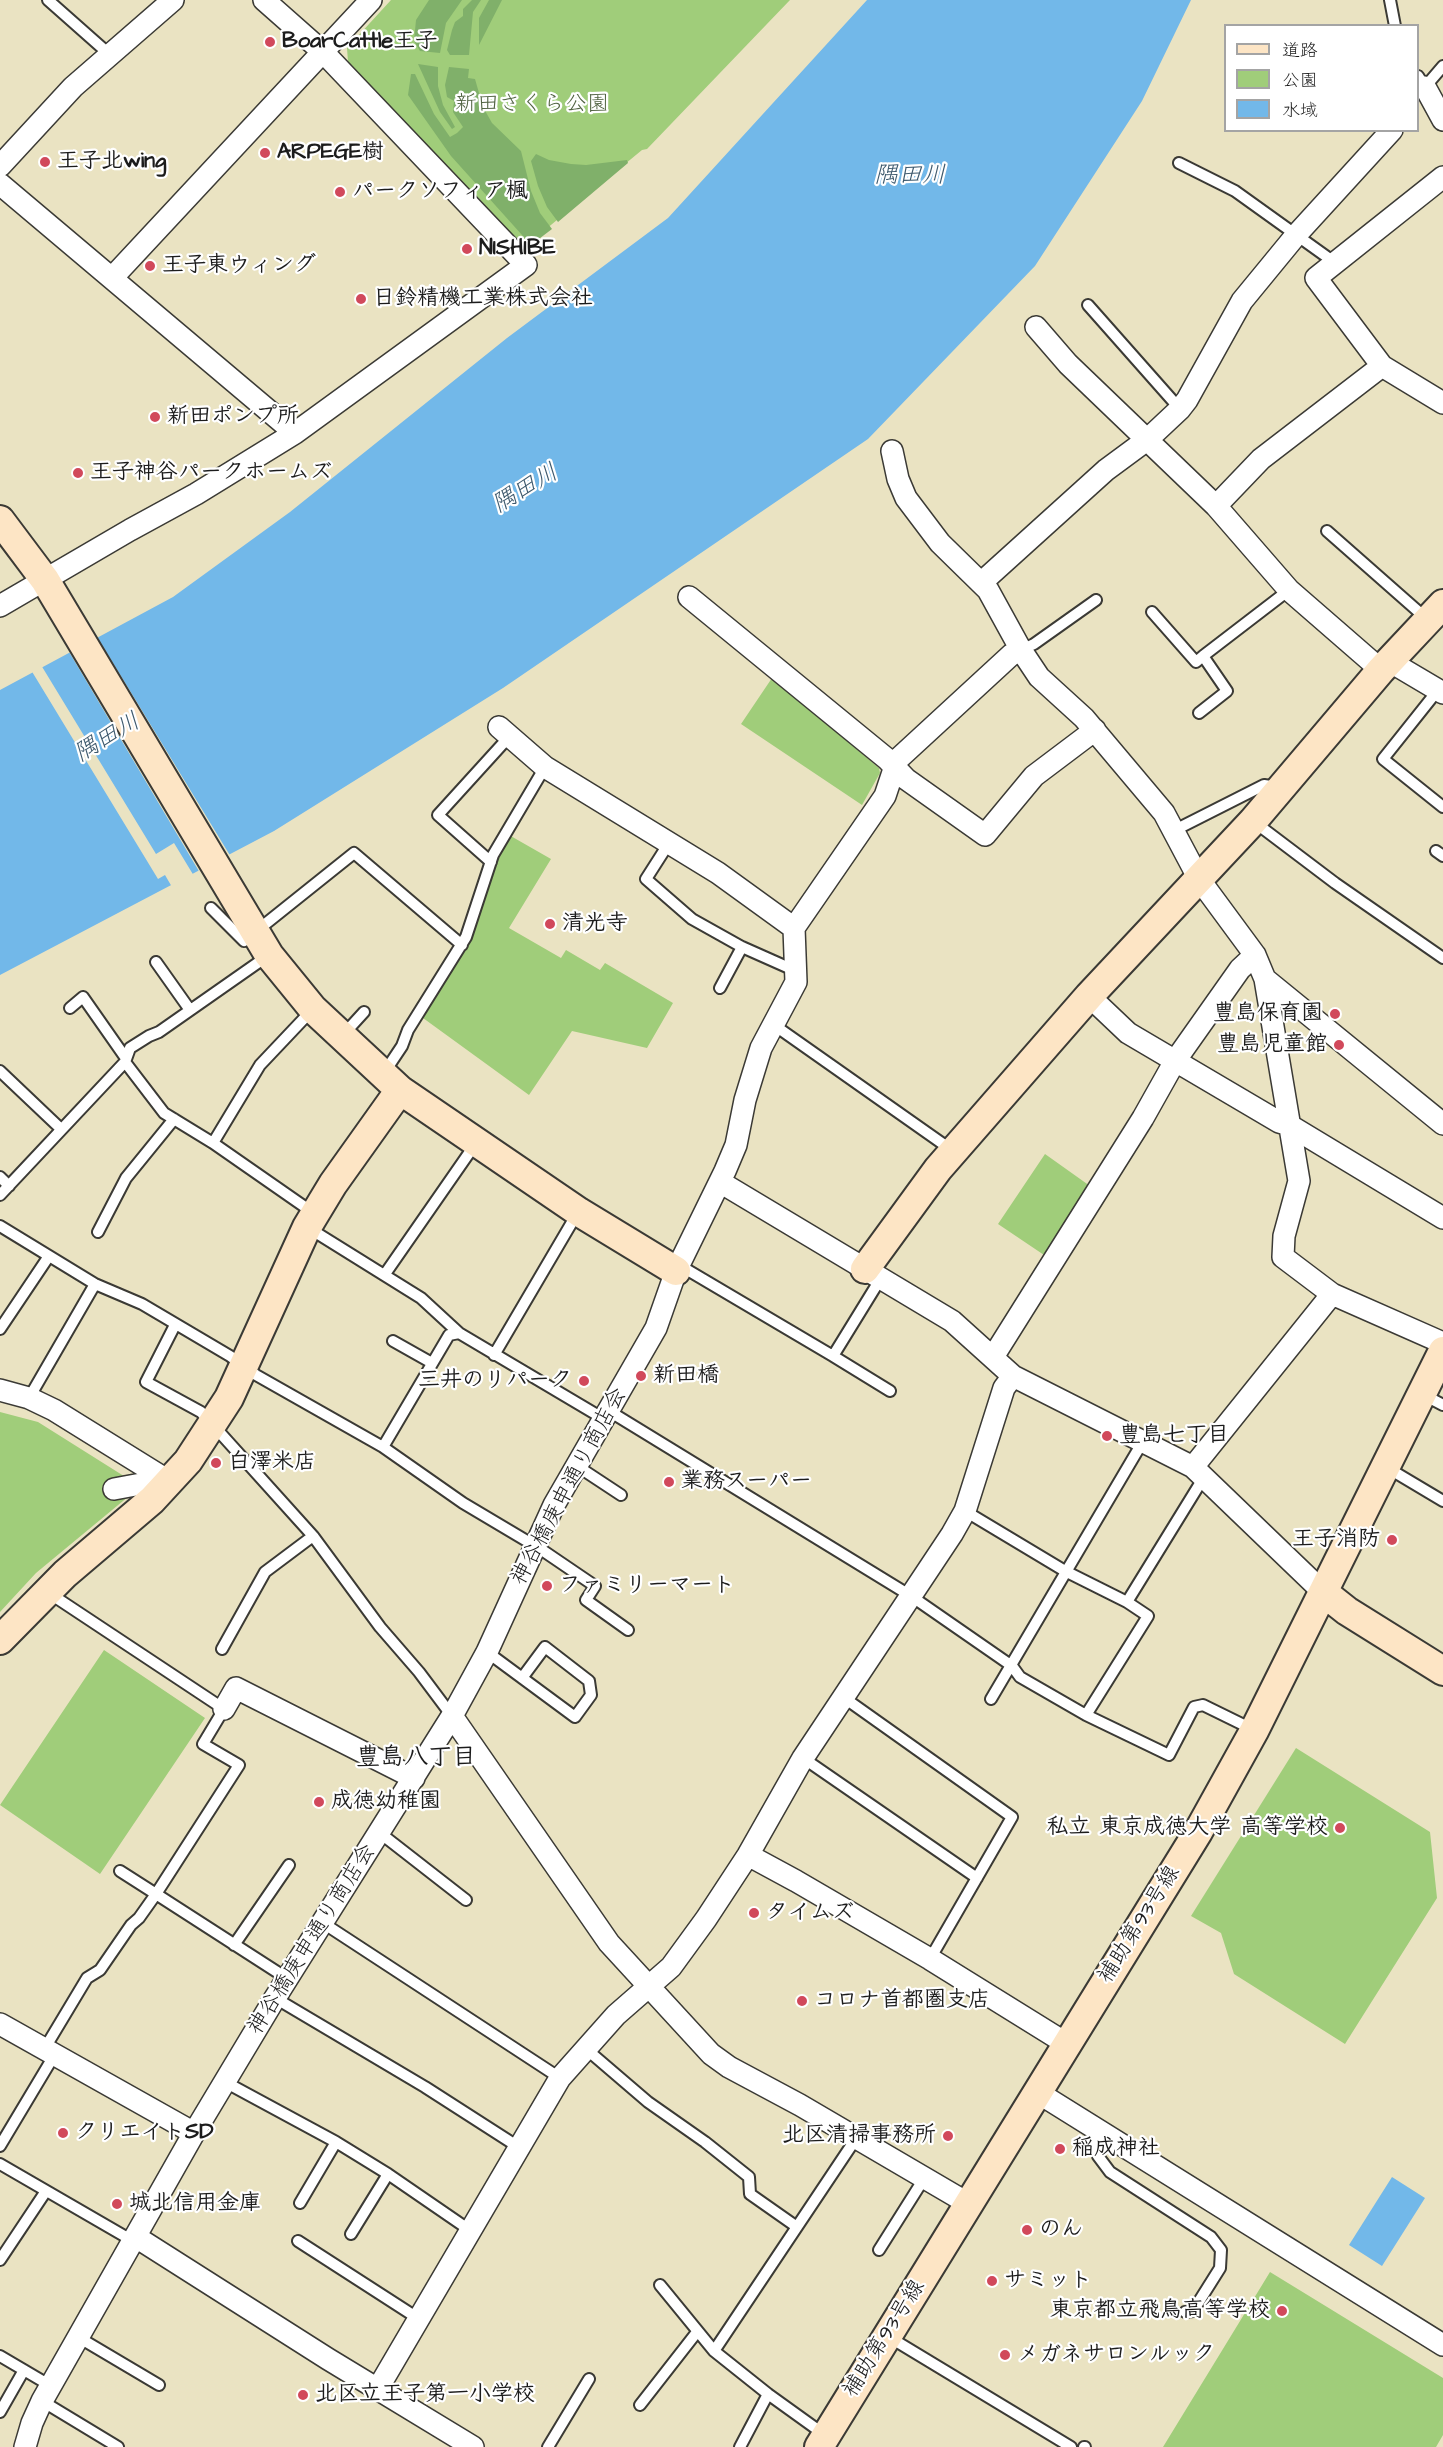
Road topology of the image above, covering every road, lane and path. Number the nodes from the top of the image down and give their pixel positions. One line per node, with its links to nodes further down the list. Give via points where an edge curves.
1 (48, 0): 8 (lane)
2 (173, 0): 8 (street)
3 (264, 0): 7 (street)
4 (371, 0): 7 (street)
5 (1390, 0): 6 (lane)
6 (1395, 24)
7 (324, 52): 19 (street); 25 (street, via 526,265)
8 (109, 54): 14 (street)
9 (1443, 66): 10 (lane)
10 (1422, 92): 11 (street)
11 (1443, 120)
12 (1390, 132): 17 (street)
13 (1179, 163): 17 (lane, via 1236,191)
14 (0, 166)
15 (1443, 177): 18 (street)
16 (0, 184): 19 (street)
17 (1297, 234): 18 (lane); 24 (street, via 1242,300)
18 (1334, 262): 22 (street, via 1316,278)
19 (112, 278): 25 (street)
20 (1088, 305): 24 (lane)
21 (1036, 327): 26 (street, via 1068,364)
22 (1383, 366): 23 (street); 28 (street, via 1261,459)
23 (1443, 403)
24 (1180, 409): 26 (street)
25 (295, 433): 32 (street, via 130,530)
26 (1148, 439): 28 (street); 31 (street, via 1106,470)
27 (892, 451): 31 (street, via 906,498 940,543)
28 (1216, 506): 33 (street)
29 (0, 520): 32 (street)
30 (1327, 531): 38 (lane)
31 (981, 583): 39 (street)
32 (48, 586): 36 (street); 56 (street, via 222,901)
33 (1289, 590): 40 (lane); 41 (street)
34 (689, 597): 47 (street, via 887,759)
35 (1096, 600): 39 (lane)
36 (0, 606)
37 (1152, 612): 40 (lane, via 1196,662)
38 (1436, 612): 41 (street)
39 (1021, 650): 44 (street, via 1039,677); 47 (street, via 897,760)
40 (1203, 656): 43 (lane, via 1227,691)
41 (1385, 666): 42 (street); 48 (street)
42 (1441, 692): 49 (lane, via 1383,759)
43 (1199, 713)
44 (1095, 730): 47 (street, via 1034,776 986,835); 51 (street)
45 (503, 732): 46 (street); 53 (lane, via 438,815)
46 (545, 767): 52 (street); 53 (lane)
47 (894, 769): 55 (street, via 885,796)
48 (1281, 788): 50 (street); 51 (lane, via 1264,785)
49 (1443, 807)
50 (1253, 821): 54 (street); 60 (lane)
51 (1175, 830): 54 (street)
52 (669, 843): 55 (street); 58 (lane, via 646,879 692,919)
53 (491, 862): 57 (lane)
54 (1199, 879): 59 (street); 65 (street)
55 (794, 928): 62 (street, 神谷橋庚申通り商店会)
56 (262, 943): 57 (lane, via 354,853); 67 (street); 68 (lane)
57 (462, 945): 75 (lane, via 408,1030)
58 (742, 947): 62 (lane); 64 (lane)
59 (1255, 955): 63 (street); 73 (street)
60 (1443, 958)
61 (156, 962): 68 (lane)
62 (796, 971): 70 (street, 神谷橋庚申通り商店会, via 796,982)
63 (1265, 979): 77 (street); 78 (street)
64 (720, 988)
65 (1089, 996): 73 (street, via 1128,1034); 82 (street)
66 (70, 1008): 72 (lane, via 83,997)
67 (313, 1009): 71 (street); 80 (lane, via 260,1065)
68 (190, 1010): 72 (lane, via 130,1048)
69 (364, 1011): 71 (lane)
70 (774, 1025): 82 (lane); 84 (street, 神谷橋庚申通り商店会, via 761,1048 735,1145)
71 (341, 1037): 75 (street)
72 (125, 1059): 76 (lane, via 164,1113); 79 (lane)
73 (1175, 1061): 78 (street); 106 (street)
74 (0, 1071): 79 (lane)
75 (392, 1081): 81 (street); 89 (street)
76 (174, 1119): 80 (lane); 91 (lane, via 126,1178)
77 (1443, 1124)
78 (1288, 1125): 88 (street); 97 (street, via 1299,1181 1284,1236 1283,1257)
79 (61, 1129): 85 (lane)
80 (213, 1143): 89 (lane)
81 (476, 1143): 87 (street); 95 (lane)
82 (953, 1151): 94 (street)
83 (0, 1177): 85 (lane)
84 (720, 1182): 93 (street, 神谷橋庚申通り商店会); 94 (street)
85 (9, 1185): 86 (lane)
86 (0, 1195)
87 (579, 1212): 93 (street); 104 (lane)
88 (1443, 1218)
89 (311, 1220): 95 (lane); 108 (street)
90 (0, 1226): 92 (lane)
91 (98, 1232)
92 (49, 1256): 96 (lane); 99 (lane)
93 (677, 1268): 105 (lane); 114 (street, 神谷橋庚申通り商店会, via 656,1328)
94 (873, 1273): 105 (lane); 106 (street, via 952,1321)
95 (385, 1274): 100 (lane, via 421,1298)
96 (95, 1284): 98 (lane, via 142,1304); 112 (lane)
97 (1332, 1294): 102 (street); 120 (street)
98 (175, 1325): 108 (lane); 115 (lane, via 146,1382 201,1412)
99 (0, 1329)
100 (459, 1333): 104 (lane); 107 (lane, via 449,1335)
101 (393, 1341): 107 (lane)
102 (1443, 1343)
103 (1443, 1351): 113 (street, 補助第93号線)
104 (494, 1355): 114 (lane)
105 (833, 1356): 111 (lane)
106 (993, 1357): 109 (street)
107 (432, 1363): 117 (lane)
108 (245, 1366): 115 (street); 117 (lane)
109 (1013, 1376): 116 (street); 126 (street, via 1004,1388)
110 (0, 1390): 112 (street)
111 (890, 1390)
112 (29, 1398): 121 (street, via 79,1424)
113 (1432, 1400): 119 (street, 補助第93号線)
114 (607, 1415): 118 (street, 神谷橋庚申通り商店会); 132 (lane)
115 (213, 1425): 121 (street); 127 (lane)
116 (1142, 1443): 120 (street); 129 (lane)
117 (383, 1447): 128 (lane)
118 (577, 1466): 124 (lane); 128 (street, 神谷橋庚申通り商店会)
119 (1386, 1467): 125 (lane); 131 (street, 補助第93号線)
120 (1198, 1472): 131 (street); 133 (lane)
121 (170, 1482): 130 (street)
122 (141, 1484): 123 (street)
123 (114, 1488)
124 (621, 1495)
125 (1443, 1501)
126 (964, 1510): 129 (lane); 132 (street)
127 (314, 1536): 136 (lane, via 265,1572); 145 (lane)
128 (534, 1546): 134 (lane, via 595,1586 586,1600); 137 (street, 神谷橋庚申通り商店会)
129 (1065, 1570): 133 (lane); 138 (lane)
130 (47, 1591): 135 (street); 143 (lane)
131 (1323, 1592): 139 (street); 146 (street, 補助第93号線)
132 (911, 1596): 138 (lane); 141 (street)
133 (1127, 1602): 144 (lane, via 1148,1616)
134 (628, 1630)
135 (0, 1640)
136 (222, 1649)
137 (487, 1652): 140 (lane); 145 (street, 神谷橋庚申通り商店会)
138 (1012, 1666): 142 (lane); 144 (lane, via 1020,1677)
139 (1443, 1671)
140 (522, 1678): 140 (lane, via 575,1717 591,1695 589,1681 545,1647)
141 (843, 1697): 147 (street); 153 (lane, via 1012,1817)
142 (991, 1698)
143 (224, 1709): 148 (street, via 236,1688); 154 (lane, via 203,1744 238,1765)
144 (1086, 1715): 146 (lane, via 1169,1755 1194,1707 1203,1705)
145 (452, 1716): 148 (street, 神谷橋庚申通り商店会); 160 (street, via 609,1943)
146 (1254, 1731): 163 (street, 補助第93号線, via 1198,1832)
147 (803, 1758): 150 (street); 153 (lane)
148 (414, 1778): 149 (street, 神谷橋庚申通り商店会)
149 (380, 1833): 155 (lane); 156 (street, 神谷橋庚申通り商店会)
150 (748, 1855): 158 (street); 160 (street, via 671,1967)
151 (289, 1865): 157 (lane)
152 (120, 1870): 154 (lane)
153 (976, 1878): 158 (lane)
154 (156, 1894): 157 (lane); 165 (lane, via 100,1970 87,1978)
155 (466, 1900)
156 (323, 1923): 159 (street, 神谷橋庚申通り商店会); 166 (lane)
157 (234, 1945): 159 (lane)
158 (930, 1959): 163 (street)
159 (288, 1979): 161 (street, 神谷橋庚申通り商店会)
160 (648, 1985): 164 (street); 171 (street, via 711,2054)
161 (275, 1998): 167 (street, 神谷橋庚申通り商店会); 174 (lane)
162 (0, 2024): 165 (street)
163 (1067, 2044): 168 (street, 補助第93号線)
164 (585, 2048): 166 (street); 181 (lane, via 648,2102 749,2176 750,2194)
165 (50, 2051): 170 (street); 173 (lane)
166 (560, 2078): 174 (street)
167 (225, 2082): 170 (street, 神谷橋庚申通り商店会); 172 (lane)
168 (1037, 2092): 169 (street); 180 (street, 補助第93号線)
169 (1091, 2126): 189 (lane, via 1098,2156 1110,2172 1211,2237 1221,2250 1220,2268 1193,2311); 194 (street)
170 (194, 2133): 184 (street, 神谷橋庚申通り商店会)
171 (857, 2137): 177 (street); 181 (lane)
172 (336, 2142): 176 (lane); 179 (lane)
173 (0, 2146)
174 (520, 2148): 182 (street)
175 (0, 2164): 178 (lane)
176 (388, 2174): 182 (lane); 183 (lane)
177 (925, 2177): 180 (street); 186 (lane)
178 (46, 2191): 184 (lane); 187 (lane)
179 (300, 2203)
180 (969, 2204): 192 (street, 補助第93号線)
181 (797, 2227): 195 (lane)
182 (471, 2231): 190 (street)
183 (351, 2234)
184 (135, 2239): 193 (street, 神谷橋庚申通り商店会); 200 (street)
185 (298, 2241): 190 (lane)
186 (879, 2250)
187 (0, 2260)
188 (660, 2285): 191 (lane)
189 (1185, 2312)
190 (419, 2319): 200 (street)
191 (697, 2332): 195 (lane); 203 (lane)
192 (887, 2336): 205 (street, 補助第93号線); 211 (lane)
193 (78, 2337): 199 (lane); 201 (street, 神谷橋庚申通り商店会)
194 (1443, 2345)
195 (714, 2351): 202 (lane)
196 (0, 2356): 197 (lane)
197 (24, 2370): 201 (lane); 204 (lane)
198 (589, 2379): 209 (lane)
199 (159, 2385)
200 (377, 2390): 208 (street)
201 (47, 2393): 206 (street, 神谷橋庚申通り商店会); 207 (lane)
202 (768, 2394): 205 (lane); 210 (lane)
203 (640, 2405)
204 (0, 2412)
205 (822, 2441)
206 (25, 2447)
207 (118, 2447)
208 (473, 2447)
209 (548, 2447)
210 (740, 2447)
211 (1071, 2447)

